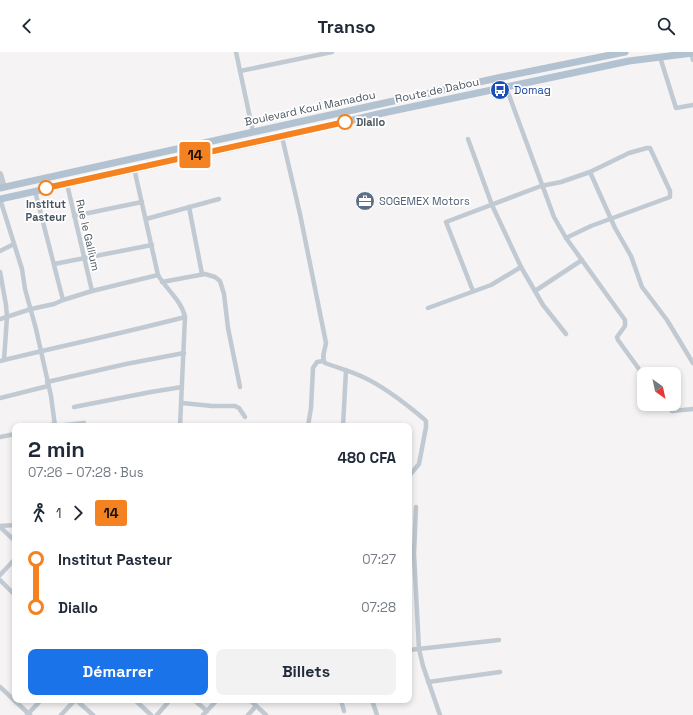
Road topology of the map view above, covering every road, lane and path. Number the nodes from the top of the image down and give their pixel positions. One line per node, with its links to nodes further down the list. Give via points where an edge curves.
1 (236, 52): 6 (street)
2 (332, 52): 6 (street)
3 (625, 52): 9 (main road, Boulevard Koui Mamadou)
4 (692, 55): 5 (main road, Route de Dabou)
5 (660, 57): 7 (main road, Route de Dabou, via 629,60); 8 (street, via 676,108)
6 (240, 71): 9 (street)
7 (506, 87): 10 (main road, Route de Dabou); 16 (street)
8 (693, 105)
9 (253, 132): 17 (main road, Boulevard Koui Mamadou)
10 (282, 137): 12 (main road, Boulevard Koui Mamadou); 52 (street, via 326,343)
11 (468, 139): 22 (street)
12 (134, 168): 15 (main road, Boulevard Koui Mamadou); 21 (street)
13 (590, 172): 16 (street); 25 (street); 25 (street, via 629,153 647,148 652,150 670,191 670,197)
14 (0, 174): 17 (street)
15 (67, 184): 18 (main road, Boulevard Koui Mamadou); 24 (street, Rue le Gallium)
16 (541, 186): 22 (street); 27 (street)
17 (2, 188)
18 (35, 191): 19 (main road, Boulevard Koui Mamadou); 33 (street)
19 (0, 199): 28 (street)
20 (219, 199): 23 (street)
21 (142, 202): 24 (street); 26 (street)
22 (492, 205): 34 (street); 40 (street, via 446,222)
23 (189, 207): 26 (street); 36 (street)
24 (74, 216): 31 (street, Rue le Gallium)
25 (612, 218): 27 (street); 53 (street, via 631,256 642,287 667,320)
26 (146, 219): 29 (street)
27 (566, 238): 32 (street)
28 (14, 244): 30 (street); 44 (street)
29 (152, 245): 31 (street); 37 (street)
30 (0, 251)
31 (84, 259): 33 (street); 39 (street, Rue le Gallium)
32 (582, 260): 41 (street); 54 (street, via 625,320 625,326 617,337)
33 (54, 264): 42 (street)
34 (521, 268): 40 (street, via 491,285); 41 (street)
35 (0, 272): 45 (street)
36 (202, 274): 38 (street); 58 (street, via 210,274 220,282)
37 (158, 275): 38 (street); 39 (street)
38 (162, 282): 46 (street, via 184,309)
39 (92, 291): 42 (street)
40 (473, 291): 43 (street)
41 (535, 291): 48 (street)
42 (63, 300): 44 (street)
43 (428, 308)
44 (31, 309): 45 (street); 49 (street)
45 (7, 317): 47 (street); 51 (street)
46 (185, 317): 49 (street); 50 (street)
47 (0, 319)
48 (566, 334)
49 (40, 351): 51 (street); 56 (street)
50 (184, 353): 56 (street, via 126,364); 57 (street)
51 (2, 360)
52 (324, 361): 55 (street); 67 (street, via 317,362 313,368)
53 (693, 363)
54 (638, 367)
55 (346, 370): 68 (street); 71 (street, via 387,390 426,421 419,464)
56 (48, 384): 59 (street); 65 (street)
57 (182, 387): 60 (street); 61 (street)
58 (240, 387)
59 (0, 398)
60 (182, 403): 64 (street, via 235,406); 66 (street)
61 (74, 407)
62 (693, 409): 63 (street)
63 (681, 410)
64 (245, 417)
65 (55, 423)
66 (180, 423)
67 (308, 423)
68 (343, 423)
69 (12, 435): 70 (street)
70 (0, 437)
71 (412, 472)
72 (416, 507): 76 (street)
73 (12, 525): 74 (street)
74 (0, 527): 75 (street)
75 (12, 538)
76 (414, 554): 82 (street)
77 (12, 562): 78 (street)
78 (0, 576)
79 (0, 580): 80 (street)
80 (12, 592)
81 (499, 640): 82 (street)
82 (419, 649): 83 (street); 85 (street)
83 (412, 650)
84 (500, 672): 85 (street)
85 (428, 682): 111 (street)
86 (0, 687): 87 (street)
87 (12, 699)
88 (17, 703): 102 (street)
89 (39, 703): 102 (street)
90 (73, 703): 103 (street)
91 (79, 703): 104 (street)
92 (138, 703): 105 (street)
93 (168, 703): 106 (street)
94 (198, 703): 100 (street)
95 (214, 703): 100 (street)
96 (253, 703): 99 (street)
97 (342, 703): 101 (street)
98 (373, 703): 110 (street)
99 (256, 706): 108 (street); 109 (street)
100 (207, 711): 107 (street)
101 (344, 711)
102 (29, 715)
103 (61, 715)
104 (93, 715)
105 (151, 715)
106 (158, 715)
107 (203, 715)
108 (248, 715)
109 (266, 715)
110 (377, 715)
111 (440, 715)

